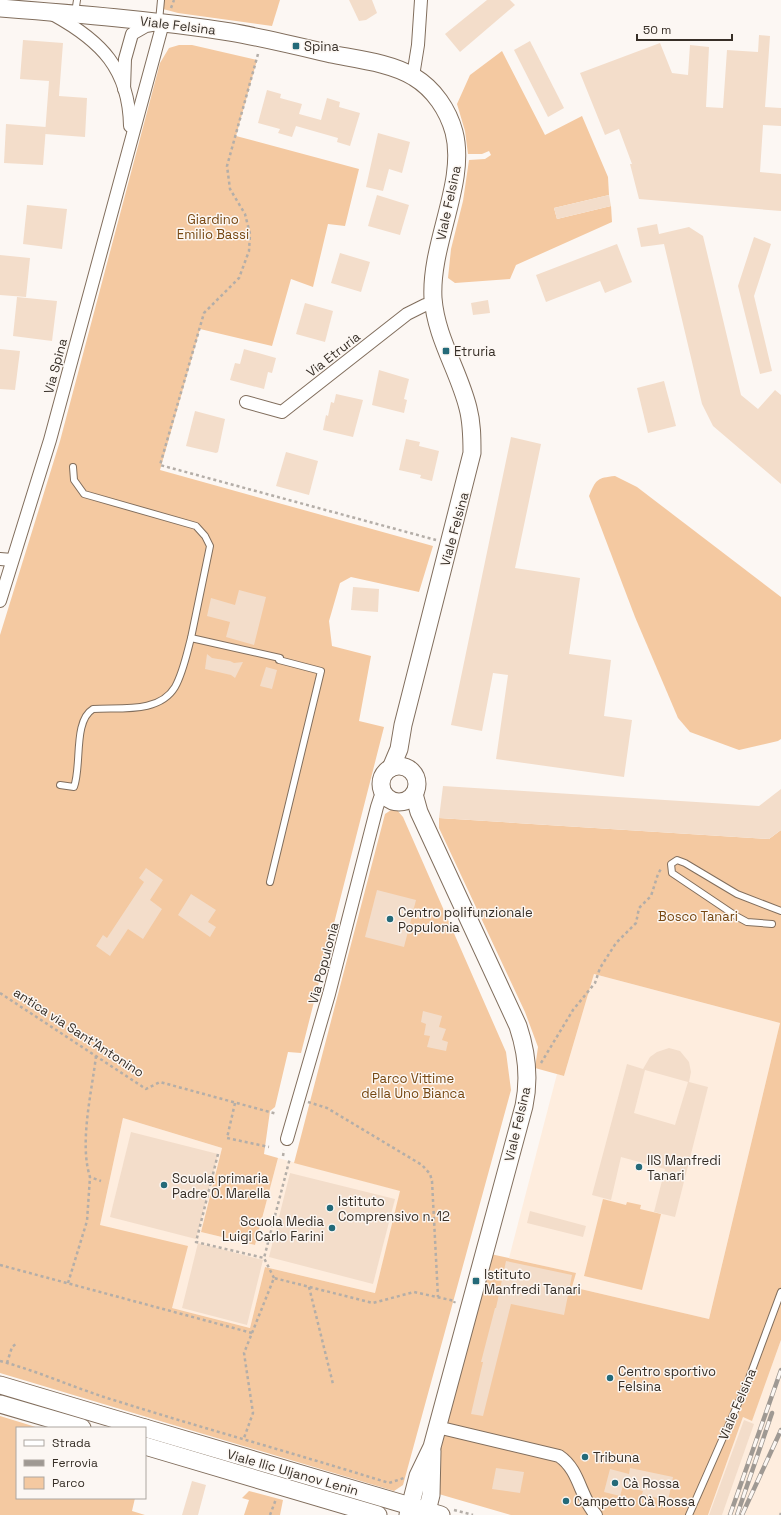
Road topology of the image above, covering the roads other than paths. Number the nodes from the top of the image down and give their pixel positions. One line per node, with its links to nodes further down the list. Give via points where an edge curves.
1 (161, 0): 6 (lane)
2 (421, 0): 7 (street)
3 (76, 7): 5 (street, Viale Felsina); 6 (street, Viale Felsina)
4 (0, 8): 5 (street, Viale Felsina, via 29,8)
5 (49, 12): 8 (street, Via Spina, via 79,28 95,42 108,56)
6 (161, 22): 7 (street, Viale Felsina, via 275,41 387,67); 8 (street, Via Spina, via 146,26 132,34 125,59); 9 (street, Via Spina)
7 (413, 76): 10 (street, Viale Felsina, via 430,90 447,112 454,130 458,155 433,275)
8 (124, 89): 9 (street, Via Spina, via 129,106)
9 (130, 138): 13 (street, Via Spina, via 50,440)
10 (434, 303): 11 (street, Via Etruria, via 407,314 282,412); 16 (street, Viale Felsina, via 446,351 468,405 472,453 403,725)
11 (246, 402)
12 (73, 467): 15 (lane, via 74,480 84,494 196,526 205,536 210,546)
13 (6, 560): 14 (street, Via Spina)
14 (0, 600)
15 (192, 638): 17 (lane, via 175,687 155,704 93,709 86,713 82,723 78,774 74,787); 20 (lane, via 321,671)
16 (397, 767): 18 (street, via 386,772 382,782); 19 (street, Viale Felsina, via 409,769 416,777 416,788)
17 (60, 785)
18 (385, 794): 19 (street, via 394,800); 23 (street, Via Populonia, via 380,798 377,807 329,994)
19 (410, 797): 29 (street, Viale Felsina, via 510,1008 524,1042 528,1077 524,1106)
20 (270, 882)
21 (781, 911): 22 (lane, via 737,894 685,863 677,860 671,864 672,873 732,914 747,922)
22 (772, 924)
23 (287, 1140)
24 (781, 1292): 37 (lane, Viale Felsina, via 748,1381)
25 (0, 1385): 28 (street, Viale Ilic Uljanov Lenin)
26 (0, 1404): 27 (street)
27 (79, 1427)
28 (142, 1427)
29 (437, 1427): 32 (street, Viale Felsina); 36 (street, via 559,1456 571,1468 589,1507)
30 (146, 1428): 33 (street, Viale Ilic Uljanov Lenin)
31 (146, 1446): 35 (street, Viale Ilic Uljanov Lenin)
32 (432, 1447): 33 (street, Viale Felsina, via 418,1476); 34 (street, Viale Felsina, via 432,1491)
33 (409, 1510): 34 (street, Viale Ilic Uljanov Lenin)
34 (436, 1513)
35 (378, 1515)
36 (596, 1515)
37 (688, 1515)

